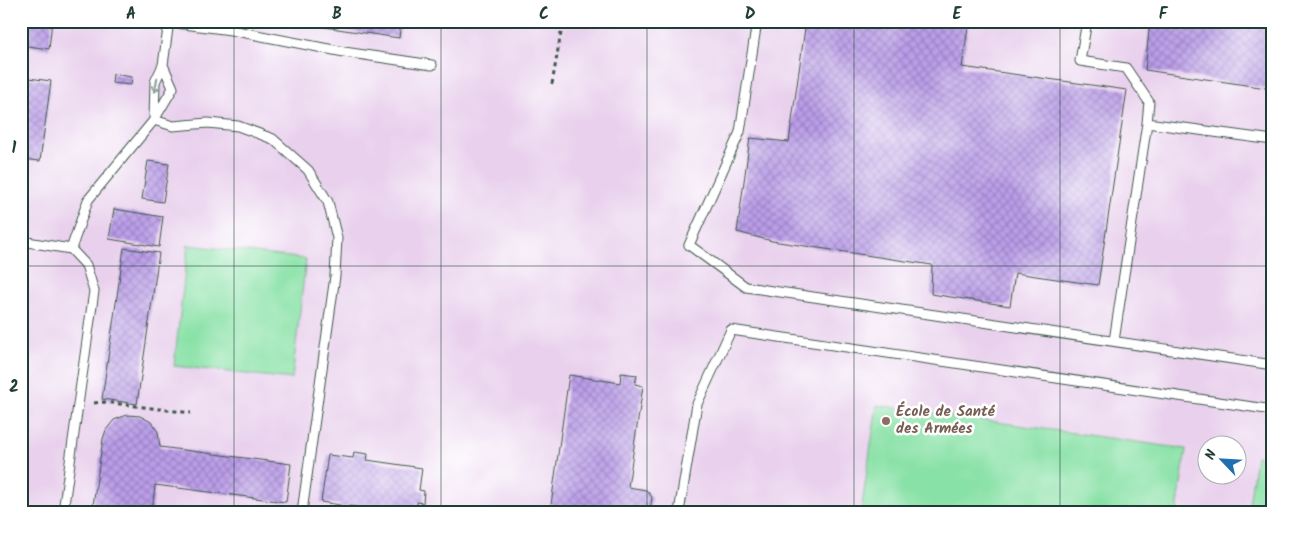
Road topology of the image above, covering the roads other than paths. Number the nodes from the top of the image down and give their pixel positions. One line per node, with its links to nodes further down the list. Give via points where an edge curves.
1 (757, 21): 11 (lane, via 740,132 689,245 746,286)
2 (1087, 21): 7 (lane, via 1080,61 1126,68 1149,102)
3 (168, 22): 4 (lane); 5 (lane)
4 (163, 65): 6 (lane, one-way to 6, via 155,82); 6 (lane, via 172,88)
5 (432, 65)
6 (154, 120): 10 (lane, via 88,200); 15 (lane, via 173,126 208,122 238,126 273,139 308,170 328,202 337,238 335,276)
7 (1147, 122): 8 (lane); 11 (lane)
8 (1273, 140)
9 (21, 241): 10 (lane)
10 (71, 249): 14 (lane, via 86,265 94,291)
11 (1114, 341): 12 (lane)
12 (1273, 365)
13 (1273, 410): 16 (lane, via 730,330 697,404)
14 (63, 512)
15 (302, 512)
16 (678, 512)

